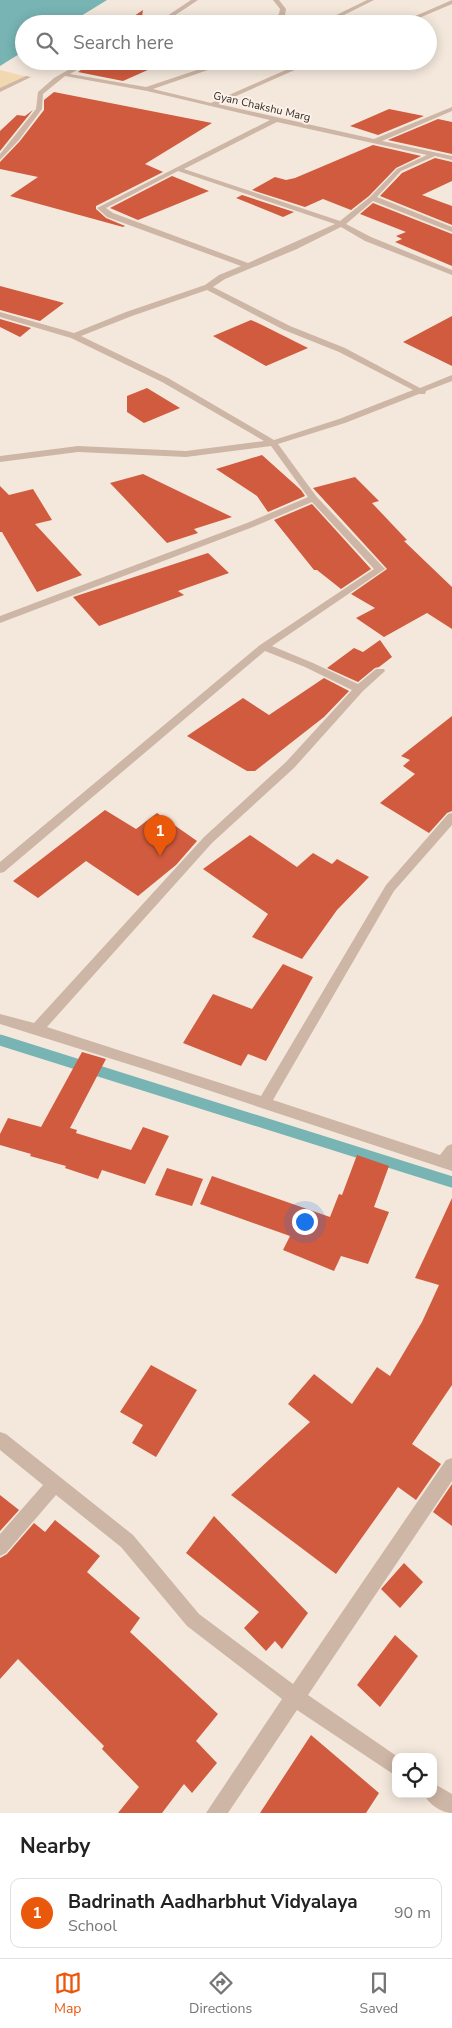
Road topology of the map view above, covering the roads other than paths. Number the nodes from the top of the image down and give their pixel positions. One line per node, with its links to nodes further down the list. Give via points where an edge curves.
1 (195, 0): 7 (street)
2 (276, 0): 8 (street, via 283,9)
3 (371, 0): 6 (street)
4 (355, 2): 6 (street)
5 (452, 2): 10 (street)
6 (363, 4): 9 (street)
7 (172, 15)
8 (282, 15)
9 (340, 15)
10 (421, 15)
11 (75, 70): 14 (street)
12 (204, 70): 16 (street)
13 (291, 70): 18 (street)
14 (67, 75): 16 (street, Gyan Chakshu Marg); 23 (street, via 40,92 39,109)
15 (28, 76): 17 (street)
16 (147, 89): 18 (street, Gyan Chakshu Marg)
17 (0, 90)
18 (213, 104): 20 (street, Gyan Chakshu Marg)
19 (452, 109): 21 (street)
20 (276, 120): 21 (street, Gyan Chakshu Marg); 25 (street)
21 (376, 141): 22 (street, Gyan Chakshu Marg)
22 (434, 154): 24 (street, Gyan Chakshu Marg); 26 (street, via 399,170)
23 (0, 158)
24 (452, 158)
25 (178, 169): 27 (street); 29 (street, via 101,208 110,215)
26 (372, 198): 27 (street); 28 (street)
27 (342, 224): 29 (street); 30 (street, via 368,239)
28 (452, 230)
29 (248, 266): 31 (street)
30 (452, 273)
31 (208, 287): 33 (street); 35 (street)
32 (0, 314): 33 (street)
33 (74, 336): 36 (street, via 164,380)
34 (452, 378): 35 (street)
35 (422, 392): 36 (street)
36 (273, 443): 37 (street, via 186,454 78,450); 38 (street)
37 (0, 459)
38 (313, 498): 39 (street); 40 (street, via 380,569)
39 (0, 620)
40 (264, 646): 42 (street); 44 (street)
41 (380, 671): 42 (street)
42 (358, 689): 46 (street, via 290,765 208,840)
43 (452, 817): 47 (street, via 390,888)
44 (0, 869)
45 (0, 1019): 46 (street)
46 (37, 1029): 47 (street)
47 (264, 1102): 49 (street)
48 (452, 1150): 49 (street)
49 (447, 1164)
50 (0, 1440): 52 (street)
51 (452, 1466): 54 (street)
52 (54, 1483): 53 (street); 54 (street, via 127,1541 193,1620)
53 (0, 1547)
54 (295, 1697): 55 (street); 58 (street)
55 (392, 1764)
56 (437, 1796): 57 (street)
57 (452, 1806)
58 (216, 1813)

